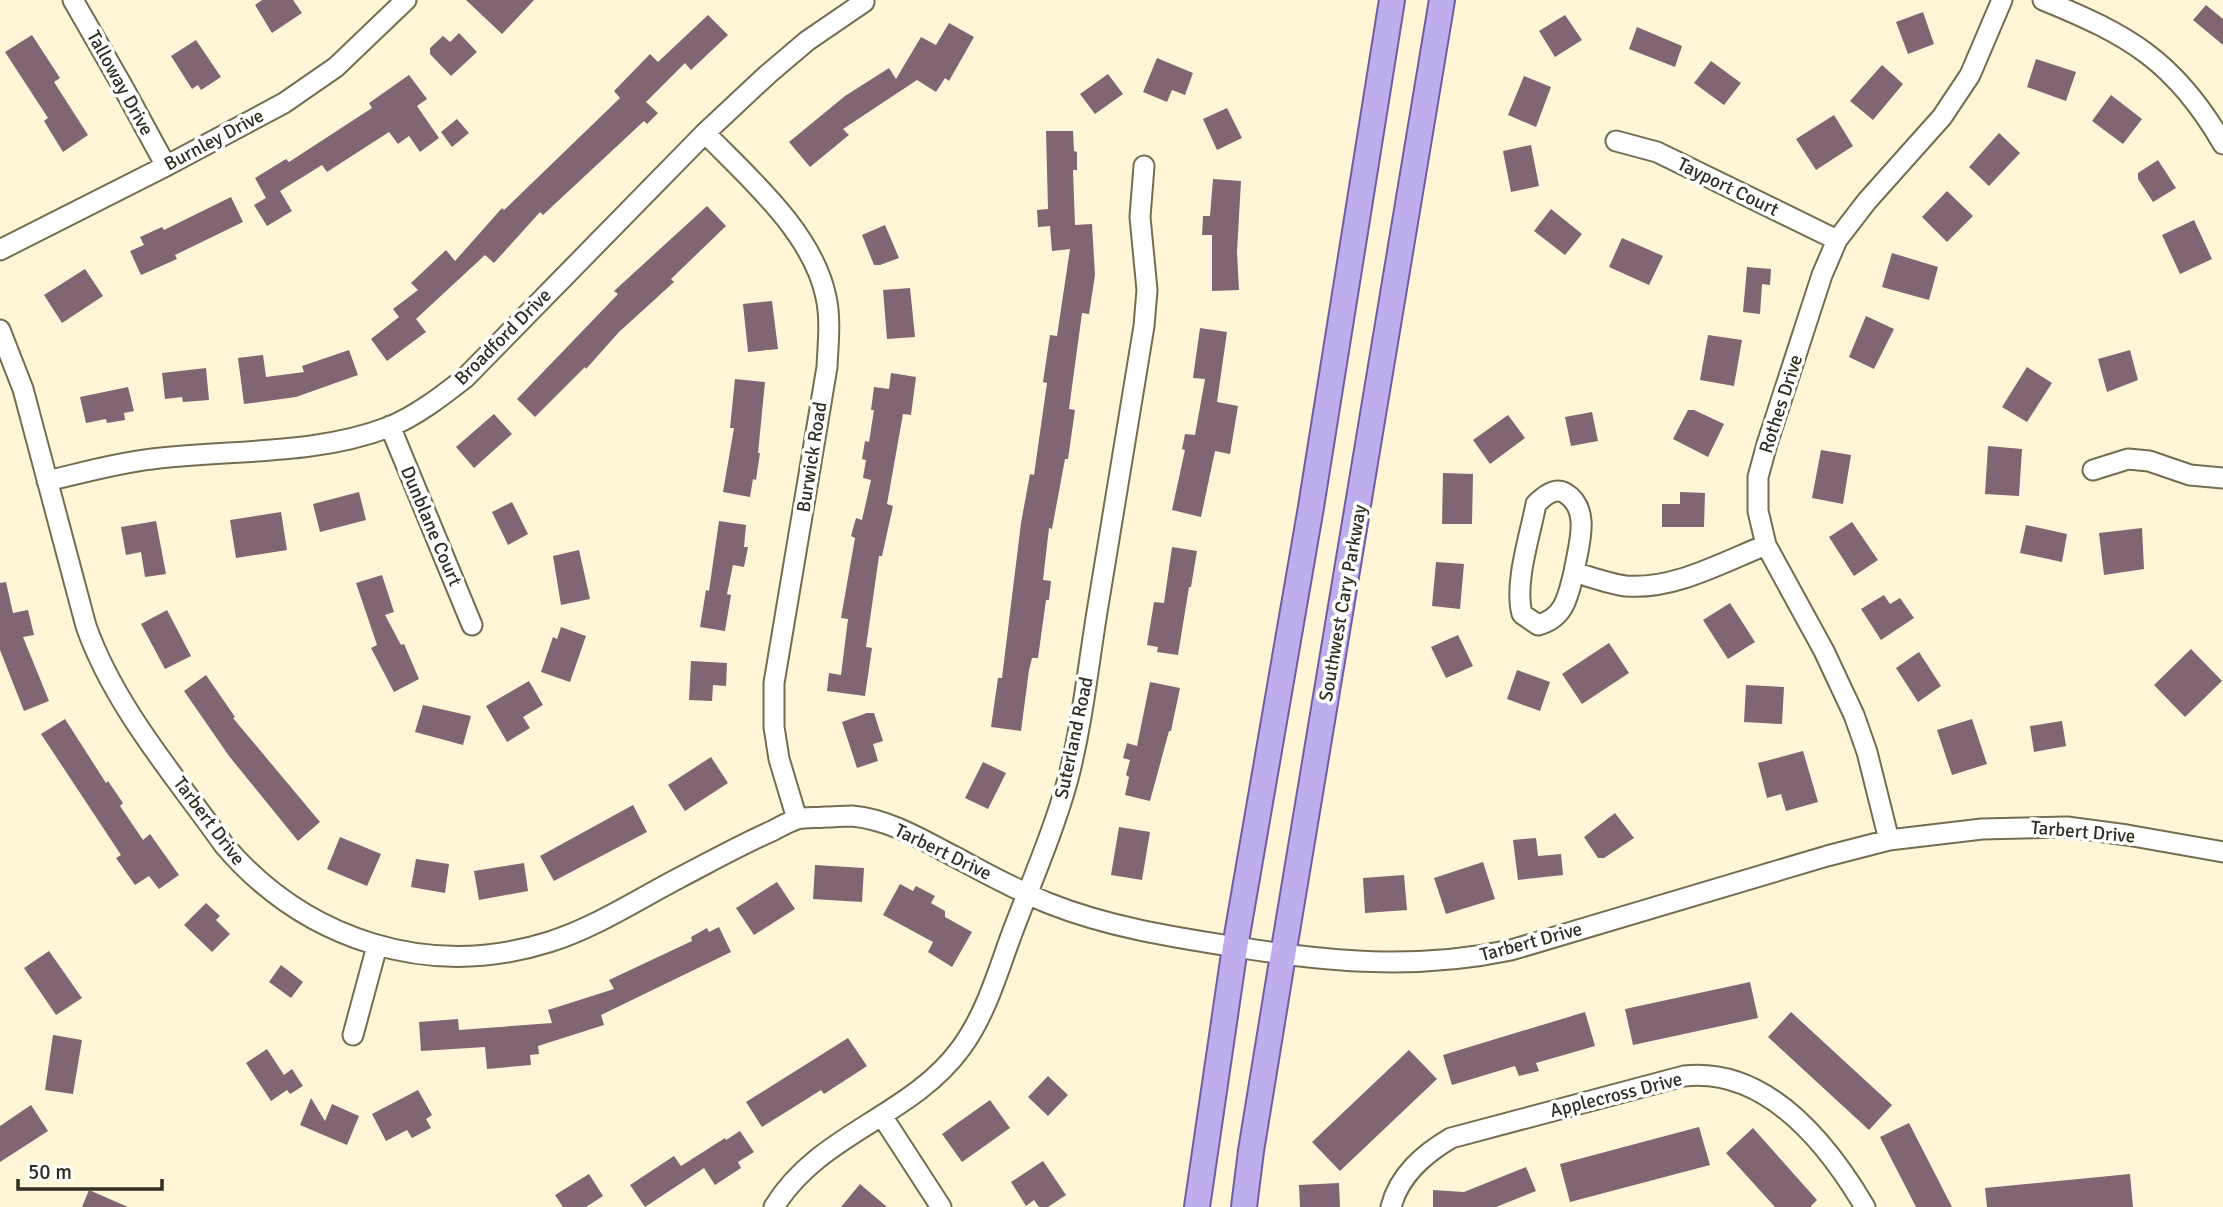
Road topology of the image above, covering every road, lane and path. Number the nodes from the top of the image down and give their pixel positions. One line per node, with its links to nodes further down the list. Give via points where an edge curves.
1 (73, 0): 11 (street, Talloway Drive)
2 (407, 0): 11 (street, Burnley Drive, via 336,67 292,97)
3 (1392, 0): 28 (main road)
4 (1442, 0): 29 (main road, Southwest Cary Parkway)
5 (2002, 0): 13 (street, Rothes Drive, via 1970,75 1948,108)
6 (2043, 0): 10 (street, via 2097,22 2146,52 2188,91)
7 (864, 2): 8 (street, Broadford Drive, via 807,41)
8 (705, 132): 16 (street, Broadford Drive, via 465,378); 23 (street, Burwick Road, via 804,242 819,271 830,325 827,367 774,683 779,759)
9 (1616, 141): 13 (street, Tayport Court, via 1657,152)
10 (2223, 144)
11 (166, 166): 14 (street, Burnley Drive)
12 (1143, 166): 26 (street, Suterland Road, via 1144,326 1077,738 1057,817)
13 (1837, 240): 20 (street, Rothes Drive, via 1758,477 1758,511)
14 (0, 250)
15 (0, 330): 19 (street, Tarbert Drive, via 23,389)
16 (390, 426): 19 (street, Broadford Drive, via 312,447 154,458); 22 (street, Dunblane Court)
17 (2093, 470): 18 (street, via 2128,459 2190,475)
18 (2223, 478)
19 (47, 481): 27 (street, Tarbert Drive, via 99,663 160,755 224,845 259,882 325,925)
20 (1766, 545): 21 (street, via 1653,585 1623,586); 24 (street, Rothes Drive, via 1854,715)
21 (1574, 572): 21 (street, via 1561,612 1551,622 1538,625 1522,614 1520,585 1536,504 1552,492 1562,491 1580,508)
22 (472, 625)
23 (797, 820): 26 (street, Tarbert Drive, via 852,816 894,826); 27 (street, Tarbert Drive, via 553,941 472,957)
24 (1889, 840): 25 (street, Tarbert Drive, via 1982,829 2067,827); 29 (street, Tarbert Drive, via 1490,954 1386,962)
25 (2222, 846)
26 (1027, 894): 28 (street, Tarbert Drive, via 1126,928); 31 (street, Suterland Road, via 983,1007 962,1047 928,1083)
27 (377, 946): 30 (street)
28 (1236, 947): 29 (street, Tarbert Drive); 34 (main road)
29 (1283, 955): 35 (main road, Southwest Cary Parkway)
30 (353, 1035)
31 (882, 1116): 32 (street, Suterland Road, via 810,1163); 33 (street)
32 (774, 1207)
33 (941, 1207)
34 (1197, 1207)
35 (1244, 1207)
36 (1391, 1207): 37 (street, Applecross Drive, via 1408,1172 1451,1138 1699,1074 1737,1080 1771,1098 1832,1158)
37 (1865, 1207)

